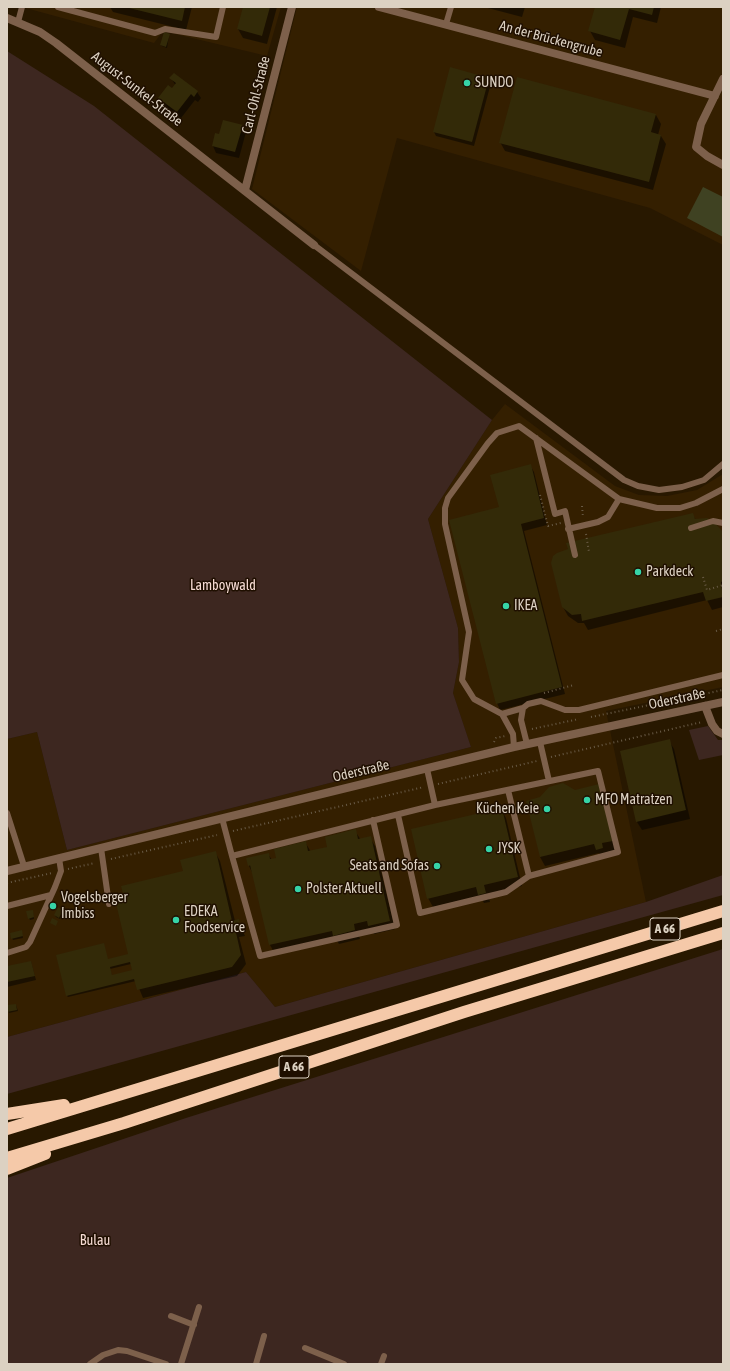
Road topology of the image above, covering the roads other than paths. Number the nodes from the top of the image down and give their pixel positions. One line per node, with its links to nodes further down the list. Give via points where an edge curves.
1 (22, 7): 8 (lane)
2 (58, 7): 3 (lane, via 155,33 165,28 216,37)
3 (224, 7)
4 (292, 7): 13 (street, Carl-Ohl-Straße)
5 (379, 7): 9 (street, An der Brückengrube)
6 (452, 7): 9 (lane)
7 (7, 18): 8 (street, August-Sunkel-Straße)
8 (18, 22): 13 (street, August-Sunkel-Straße, via 56,43)
9 (446, 24): 11 (street, An der Brückengrube)
10 (723, 79): 11 (street)
11 (715, 96): 12 (street, via 701,124 696,147)
12 (723, 165)
13 (245, 190): 14 (street, August-Sunkel-Straße)
14 (314, 245): 16 (lane, via 624,480 659,490 682,487 704,480)
15 (536, 438): 18 (lane); 21 (lane, via 555,514 566,511); 27 (lane, via 519,426 497,434 488,442 454,488 445,508 445,524 469,632 462,680 474,699)
16 (723, 464)
17 (723, 489): 18 (lane, via 680,508 657,508)
18 (619, 499): 21 (lane, via 608,517)
19 (723, 523): 20 (lane, via 713,521)
20 (692, 528)
21 (568, 529): 22 (lane)
22 (575, 555)
23 (723, 675): 25 (lane, via 579,710 565,710 541,701)
24 (723, 702): 26 (street, Oderstraße)
25 (525, 706): 27 (lane); 30 (lane, via 521,723)
26 (705, 706): 28 (street, via 717,731); 29 (street, Oderstraße)
27 (502, 714): 31 (lane, via 512,734)
28 (723, 734)
29 (540, 742): 30 (street, Oderstraße); 33 (lane)
30 (527, 744): 31 (street, Oderstraße)
31 (514, 747): 32 (street, Oderstraße)
32 (427, 769): 35 (lane); 38 (street, Oderstraße)
33 (549, 781): 34 (lane); 45 (lane, via 598,771 618,852)
34 (508, 790): 35 (lane); 45 (lane)
35 (435, 805): 37 (lane)
36 (7, 813): 43 (lane)
37 (398, 815): 39 (lane); 45 (lane, via 420,913 506,892)
38 (222, 818): 40 (street, Oderstraße); 41 (lane)
39 (372, 820): 41 (lane); 41 (lane, via 398,925 260,956)
40 (101, 848): 42 (street, Oderstraße); 47 (lane)
41 (232, 856)
42 (59, 858): 43 (street, Oderstraße); 46 (lane, via 61,871)
43 (24, 866): 44 (street, Oderstraße)
44 (7, 871)
45 (529, 876)
46 (52, 895): 48 (lane); 51 (lane, via 30,942 26,947)
47 (110, 904)
48 (7, 906)
49 (723, 911): 52 (highway, A 66)
50 (723, 933): 54 (highway, A 66, via 464,1012)
51 (7, 953)
52 (111, 1097): 53 (highway); 55 (highway, A 66)
53 (7, 1114)
54 (124, 1123): 56 (highway, A 66); 57 (highway)
55 (7, 1129)
56 (7, 1158)
57 (7, 1169)
58 (199, 1307): 60 (lane)
59 (171, 1316): 60 (lane)
60 (194, 1325): 66 (lane)
61 (264, 1336): 67 (lane)
62 (305, 1348): 68 (lane)
63 (384, 1356): 69 (lane)
64 (90, 1364): 65 (lane, via 103,1355 118,1350)
65 (166, 1364)
66 (181, 1364)
67 (256, 1364)
68 (344, 1364)
69 (381, 1364)

